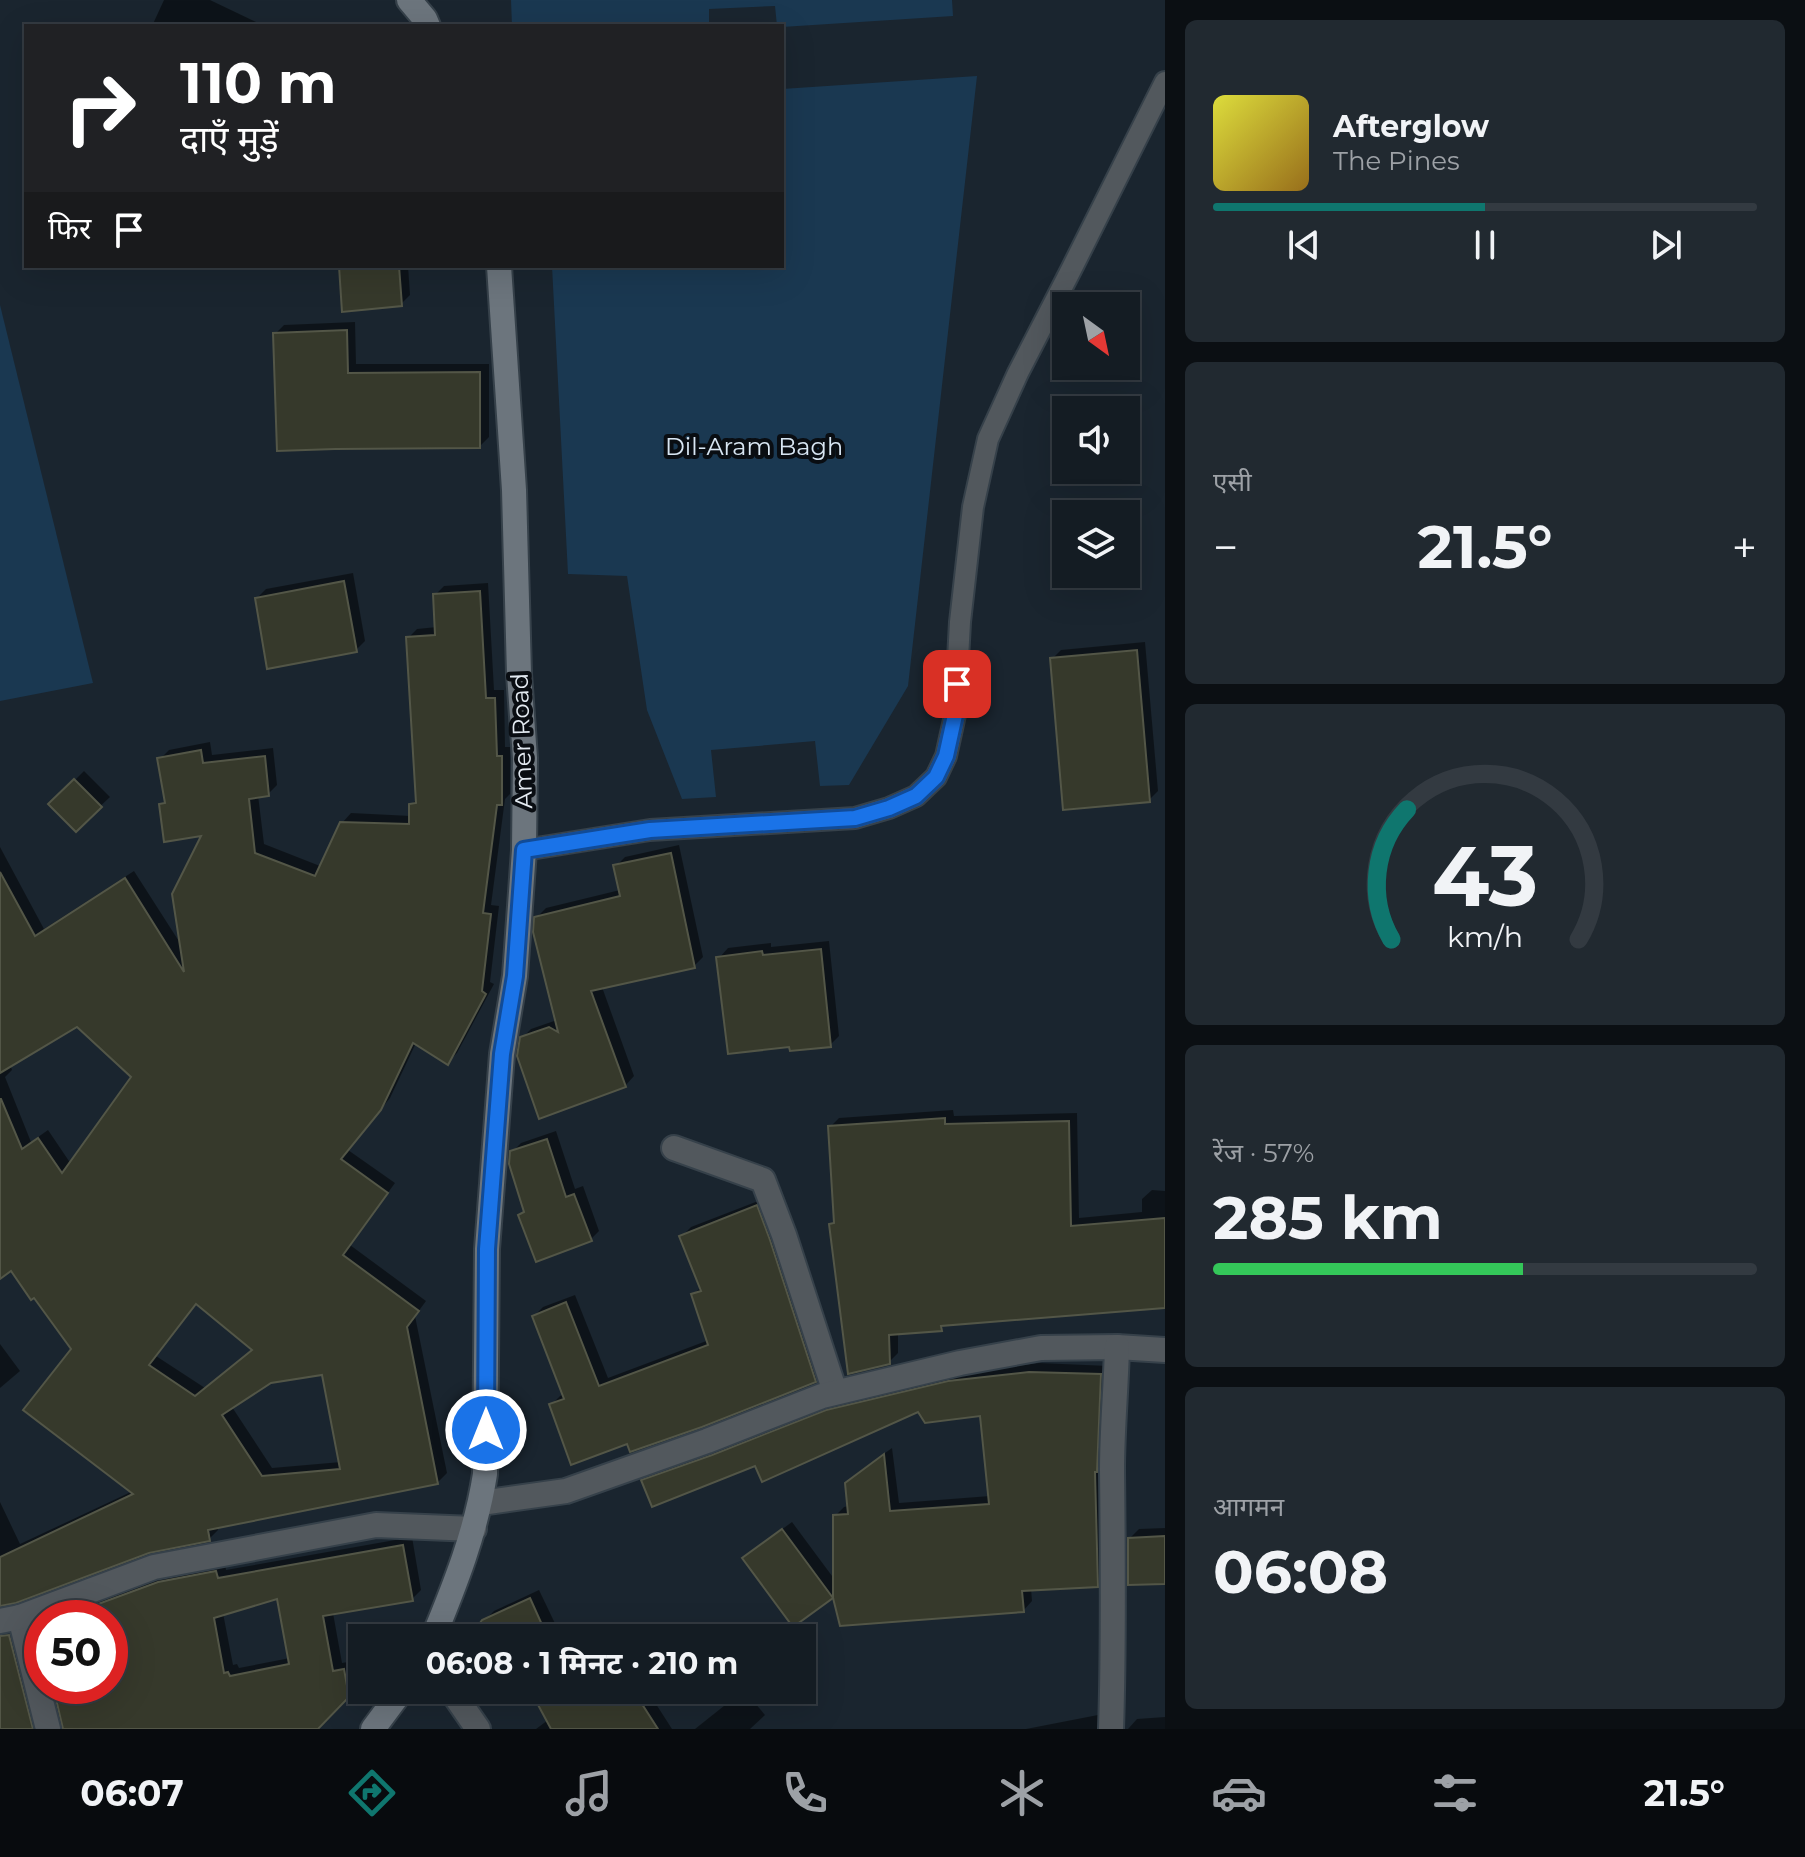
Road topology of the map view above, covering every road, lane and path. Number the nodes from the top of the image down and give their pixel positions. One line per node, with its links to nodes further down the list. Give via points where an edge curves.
1 (409, 0): 2 (main road)
2 (427, 24)
3 (1165, 82): 5 (lane, via 988,439 973,507 955,715 936,777 916,796 855,818 650,830)
4 (499, 268): 5 (main road, Amer Road, via 514,490)
5 (524, 850): 10 (main road, Amer Road, via 487,1249)
6 (674, 1148): 9 (street, via 763,1180)
7 (1117, 1347): 8 (street); 9 (street, via 1041,1348); 19 (street)
8 (1165, 1350)
9 (835, 1392): 10 (street, via 566,1491)
10 (481, 1503): 11 (main road, Amer Road)
11 (474, 1529): 12 (street, via 376,1525 154,1567); 13 (main road, Amer Road)
12 (10, 1619): 16 (street)
13 (439, 1624)
14 (392, 1704): 17 (main road)
15 (461, 1704): 18 (street)
16 (48, 1729)
17 (373, 1729)
18 (478, 1729)
19 (1111, 1729)

